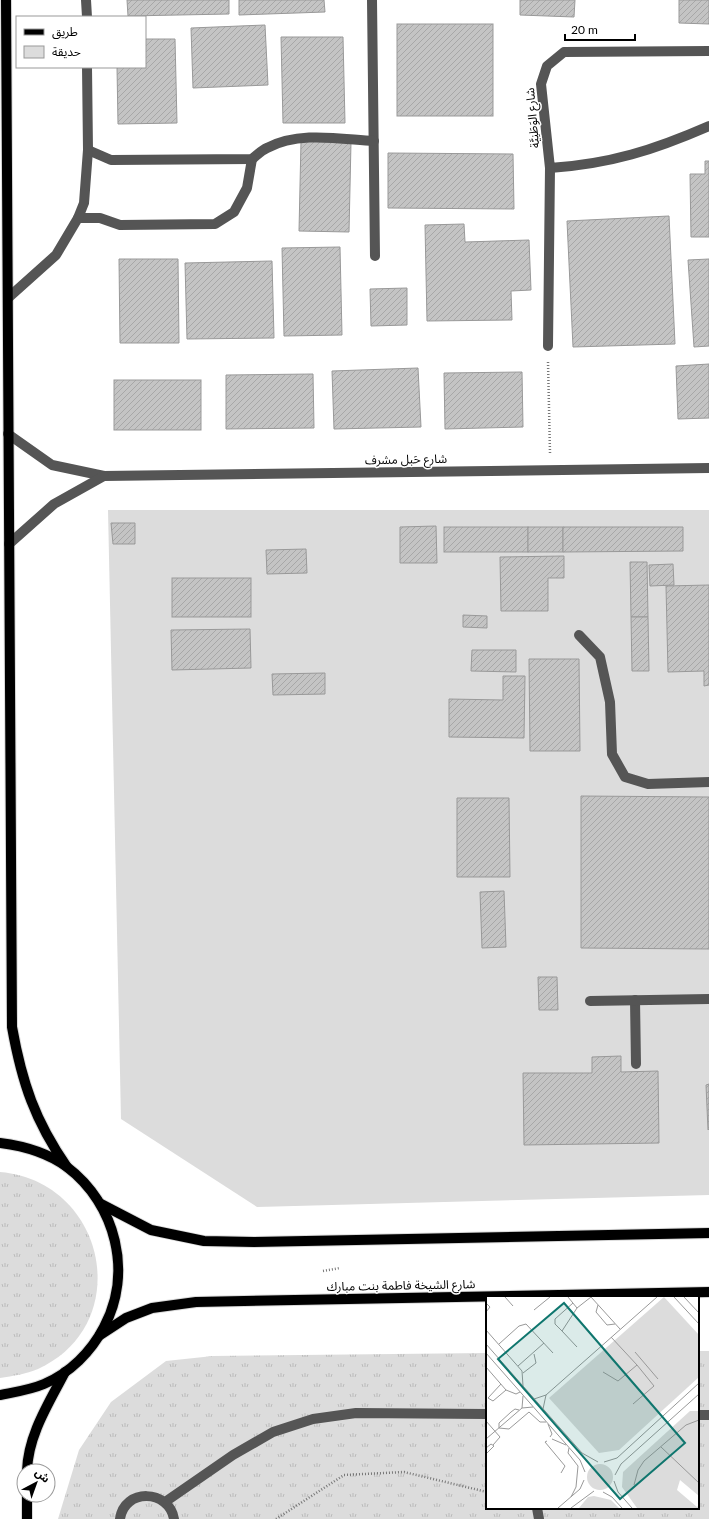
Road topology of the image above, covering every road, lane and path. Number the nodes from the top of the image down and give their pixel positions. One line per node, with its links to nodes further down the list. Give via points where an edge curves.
1 (6, 0): 14 (main road)
2 (86, 0): 4 (street)
3 (372, 0): 8 (street)
4 (87, 16)
5 (709, 51): 11 (street, شارع الوَطَنِيَّة, via 564,52 547,66 541,84)
6 (87, 68): 9 (street)
7 (709, 126): 11 (street, via 632,156 582,166)
8 (374, 141): 10 (street, via 311,137 267,148); 13 (street)
9 (88, 150): 10 (street, via 111,160); 12 (street, via 84,203)
10 (252, 159): 12 (street, via 247,188 241,200 234,212 216,224 120,226 100,218)
11 (550, 168): 15 (street, شارع الوَطَنِيَّة)
12 (78, 218): 14 (street, via 56,255)
13 (375, 256)
14 (8, 298): 16 (main road)
15 (548, 346): 18 (path)
16 (8, 434): 19 (street, شارع حَبل مشرف, via 52,465); 20 (main road)
17 (709, 468): 18 (street, شارع حَبل مشرف)
18 (550, 470): 19 (street, شارع حَبل مشرف)
19 (104, 476): 20 (street, شارع حَبل مشرف, via 54,504)
20 (9, 544): 28 (main road, via 12,1028 26,1088 36,1115)
21 (579, 635): 22 (street, via 600,657 610,702 612,754 625,776 648,784)
22 (709, 782)
23 (709, 999): 24 (street)
24 (635, 1000): 25 (street); 26 (street)
25 (590, 1001)
26 (636, 1064)
27 (0, 1143): 28 (main road, via 35,1150)
28 (67, 1167): 29 (main road, via 86,1184)
29 (101, 1204): 30 (main road, via 151,1230 204,1241 270,1242); 36 (main road, via 110,1221 119,1260 116,1299)
30 (709, 1233)
31 (340, 1268): 32 (path)
32 (323, 1270)
33 (709, 1292): 35 (main road, شارع الشيخة فاطمة بنت مبارك)
34 (486, 1296): 36 (main road, شارع الشيخة فاطمة بنت مبارك, via 196,1302 152,1308 126,1318)
35 (504, 1296)
36 (100, 1335): 37 (main road, via 86,1354)
37 (65, 1372): 38 (main road, via 45,1384); 40 (main road, via 39,1421)
38 (0, 1395)
39 (486, 1414): 42 (street, via 356,1413 313,1419 272,1432 233,1455)
40 (28, 1463)
41 (486, 1492): 48 (path, via 404,1472 344,1476)
42 (165, 1502): 46 (street, via 157,1497 138,1496 123,1508); 47 (street, via 171,1509)
43 (27, 1503): 45 (main road)
44 (537, 1509): 49 (street)
45 (27, 1519)
46 (120, 1519)
47 (174, 1519)
48 (276, 1519)
49 (539, 1519)

